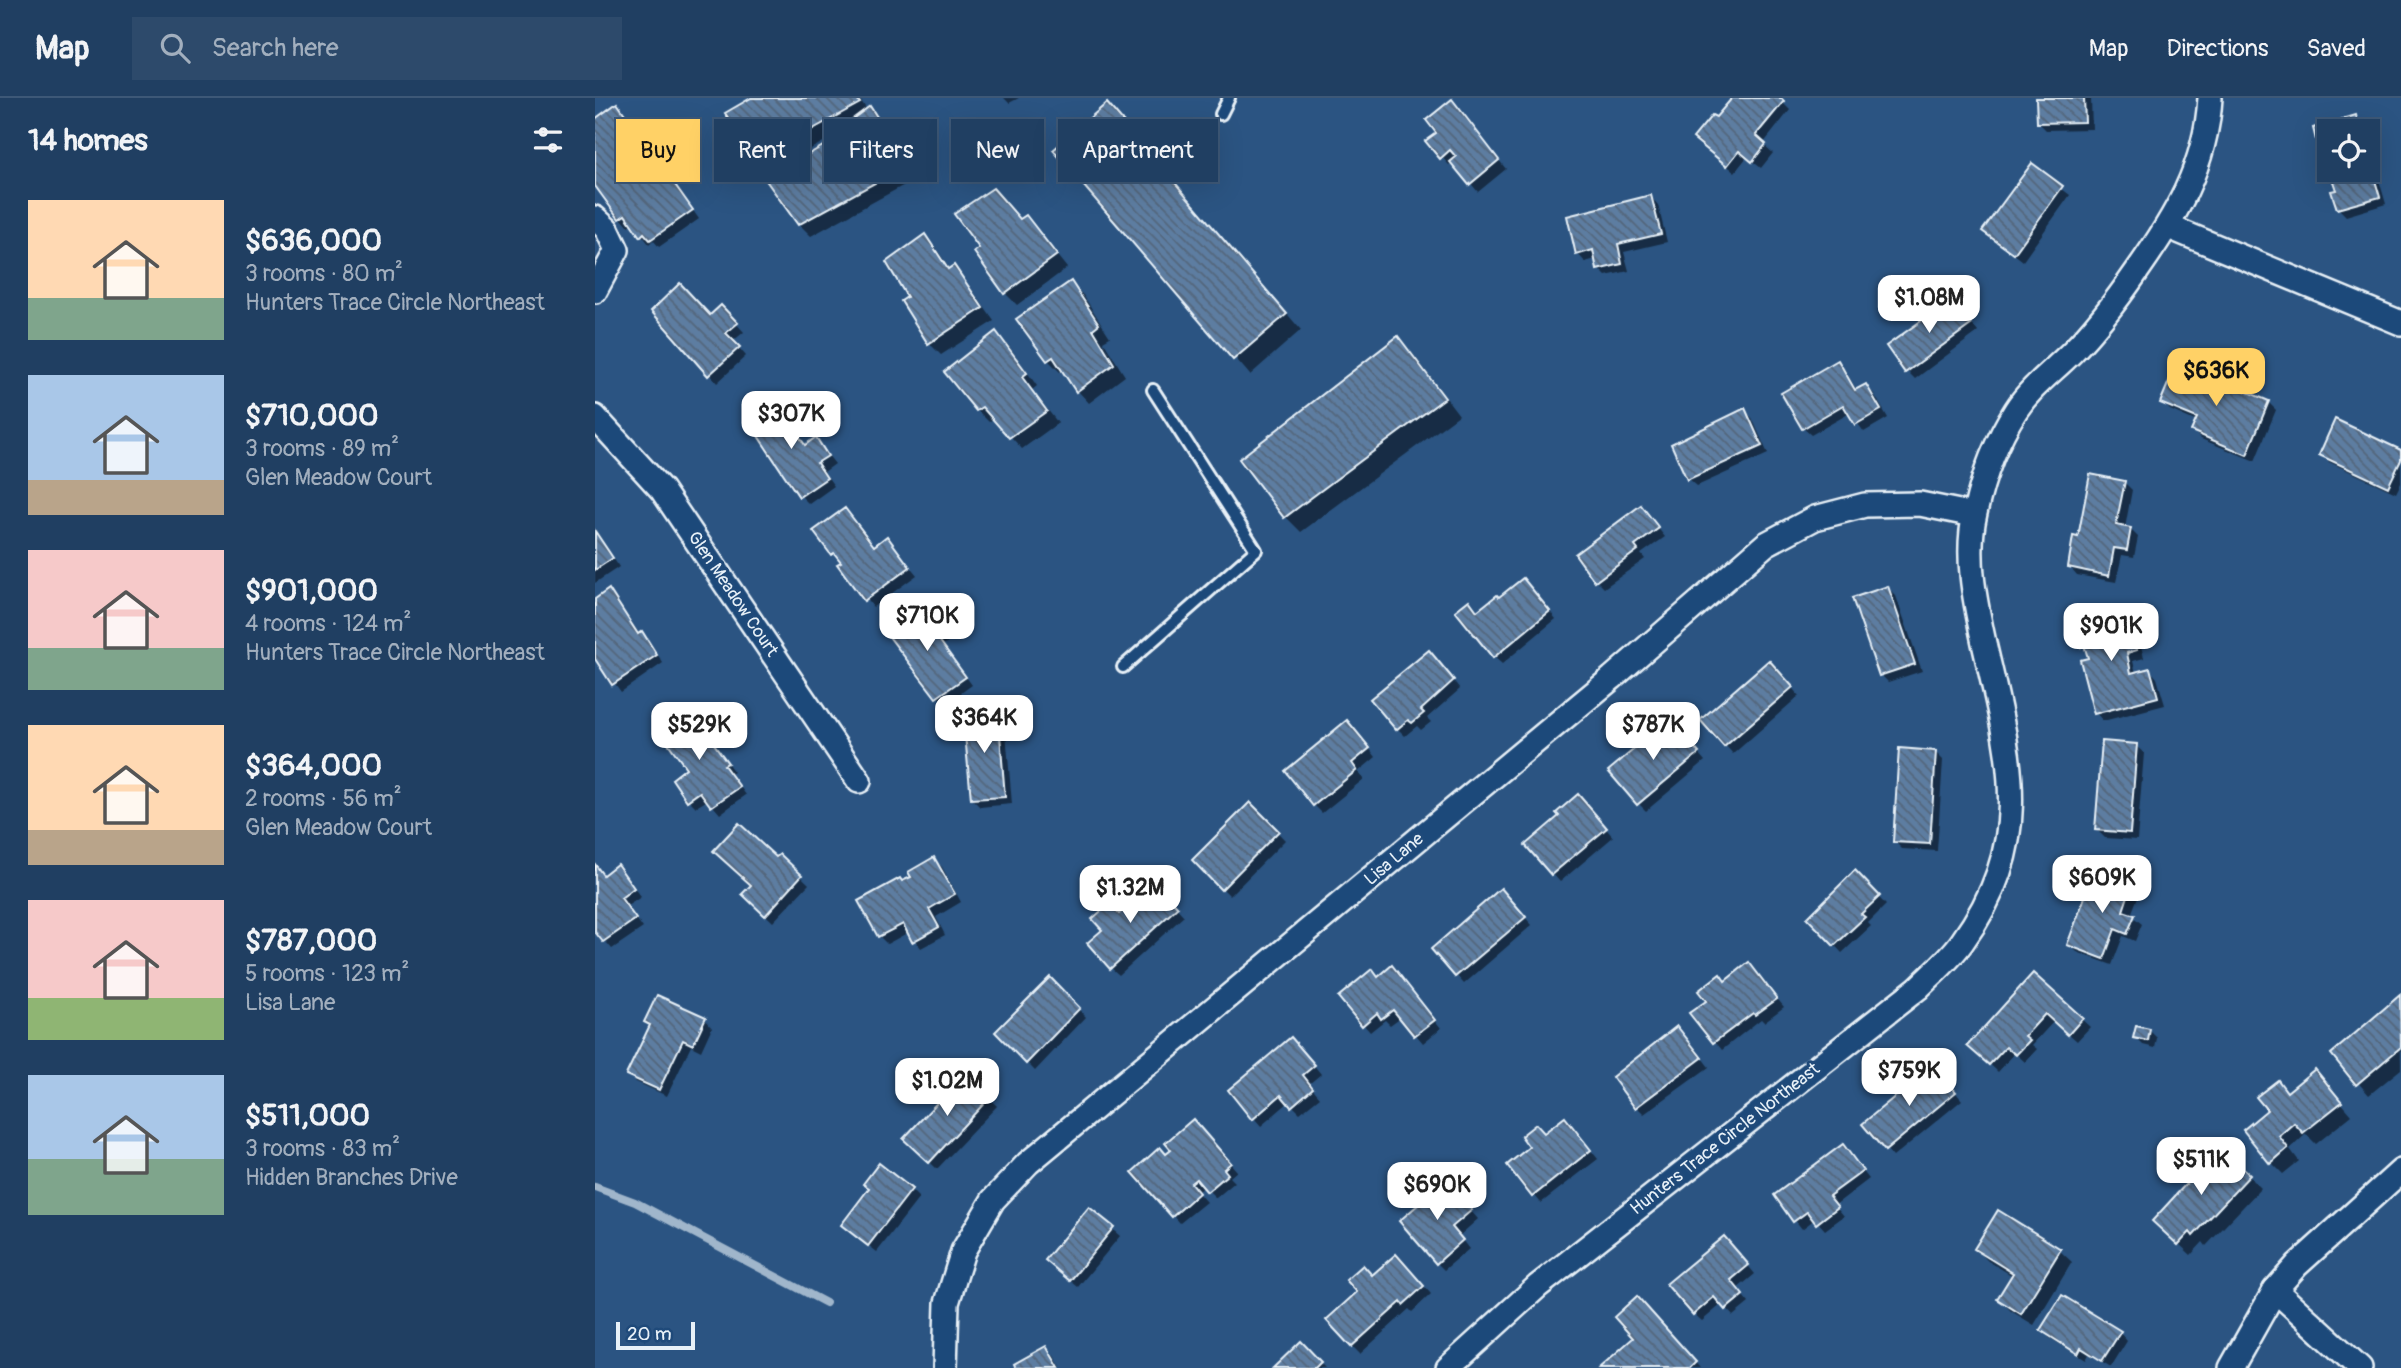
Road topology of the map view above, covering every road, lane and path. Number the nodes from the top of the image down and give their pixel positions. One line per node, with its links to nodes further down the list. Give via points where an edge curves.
1 (1229, 98): 3 (lane)
2 (2210, 98): 5 (street, Hunters Trace Circle Northeast, via 2189,189)
3 (1221, 114)
4 (595, 218): 6 (street, via 607,229 617,250)
5 (2169, 226): 7 (street); 10 (street, Hunters Trace Circle Northeast, via 2109,312 2032,388 2016,410 1990,459)
6 (595, 291)
7 (2401, 323)
8 (1153, 390): 11 (lane, via 1256,550)
9 (595, 417): 12 (street, Glen Meadow Court, via 662,490)
10 (1974, 515): 15 (street, Lisa Lane, via 1920,504 1865,505 1815,518 1766,544 1612,678 1028,1163 993,1199 963,1251 947,1304); 16 (street, Hunters Trace Circle Northeast, via 1973,593 2008,748 2012,800 2004,851 1982,912 1961,944 1918,988 1538,1286)
11 (1123, 667)
12 (859, 781)
13 (2401, 1171): 14 (street)
14 (2275, 1290): 17 (street); 18 (street)
15 (945, 1368)
16 (1448, 1368)
17 (2231, 1368)
18 (2360, 1368)

